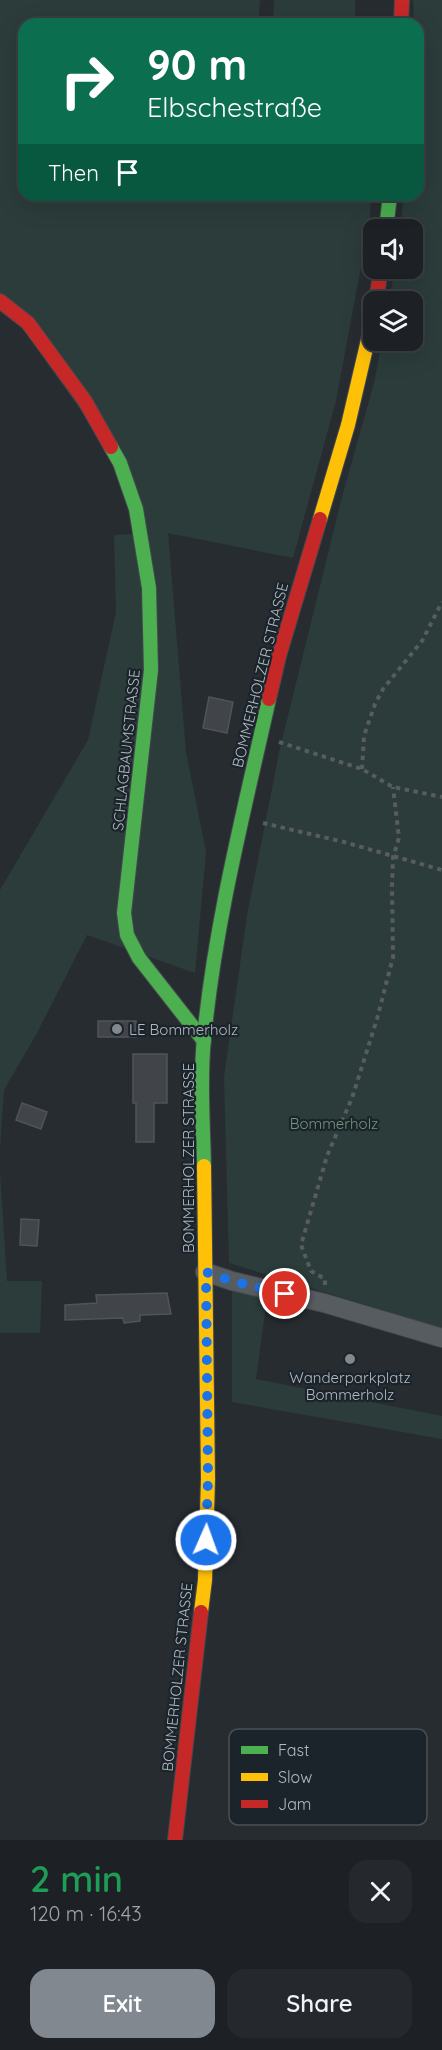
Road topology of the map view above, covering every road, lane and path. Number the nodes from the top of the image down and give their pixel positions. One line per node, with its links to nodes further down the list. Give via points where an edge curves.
1 (402, 0): 2 (main road)
2 (401, 18)
3 (389, 201): 4 (main road)
4 (387, 219)
5 (0, 301): 15 (main road, SCHLAGBAUMSTRASSE, via 27,323 85,401 120,463 136,509 149,588 151,670 124,913 127,935 139,958)
6 (365, 351): 8 (main road, BOMMERHOLZER STRASSE)
7 (442, 602): 9 (path, via 422,641 375,704 364,736)
8 (261, 736): 9 (path); 12 (main road, BOMMERHOLZER STRASSE)
9 (362, 769): 10 (path)
10 (393, 787): 11 (path); 13 (path, via 399,838)
11 (442, 796)
12 (242, 818): 13 (path); 15 (main road, BOMMERHOLZER STRASSE, via 219,928)
13 (393, 857): 14 (path); 17 (path, via 393,957 352,1098 327,1156 301,1245 311,1271 325,1280)
14 (442, 870)
15 (204, 1041): 16 (main road, BOMMERHOLZER STRASSE)
16 (206, 1272): 17 (street); 19 (main road, BOMMERHOLZER STRASSE, via 205,1580)
17 (324, 1303): 18 (street)
18 (442, 1338)
19 (174, 1840)

